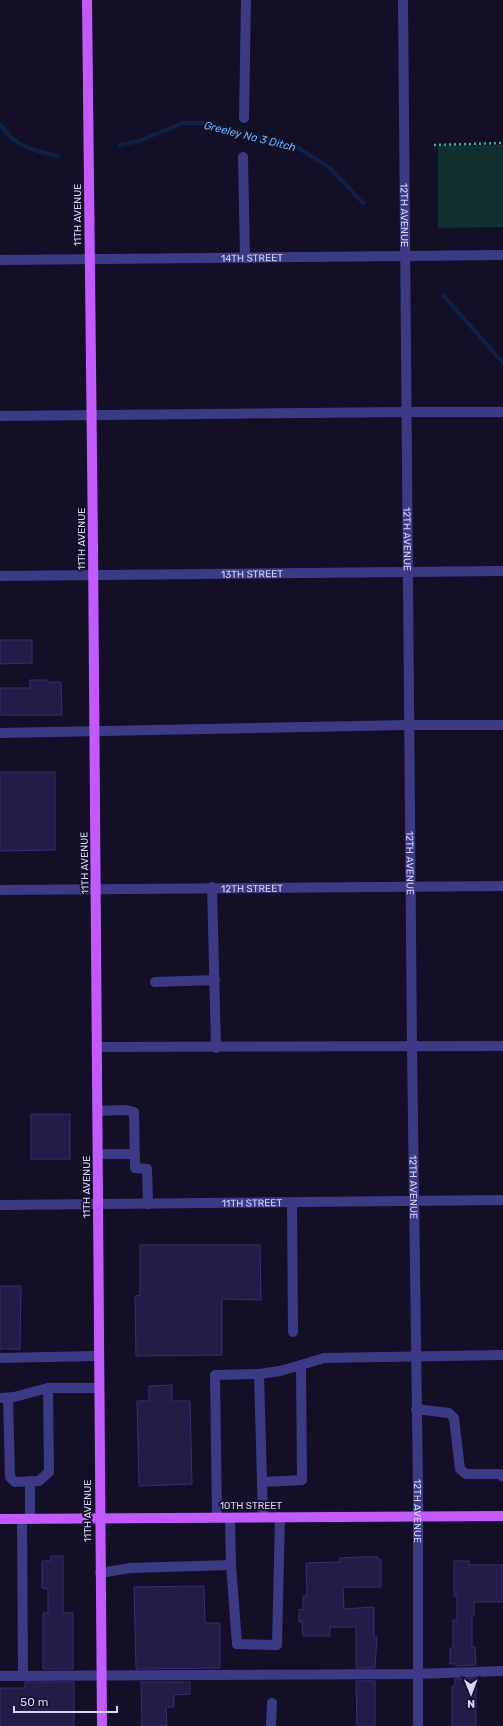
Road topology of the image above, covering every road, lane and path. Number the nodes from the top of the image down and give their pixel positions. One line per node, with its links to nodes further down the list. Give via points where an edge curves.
1 (87, 0): 11 (main road, 11TH AVENUE)
2 (246, 0): 4 (street)
3 (403, 0): 8 (street, 12TH AVENUE)
4 (244, 118)
5 (503, 143): 6 (path)
6 (434, 145)
7 (243, 157): 10 (street)
8 (405, 256): 9 (street, 14TH STREET); 10 (street, 14TH STREET); 13 (street, 12TH AVENUE)
9 (503, 256)
10 (245, 258): 11 (street, 14TH STREET)
11 (89, 259): 12 (street, 14TH STREET); 15 (main road, 11TH AVENUE)
12 (0, 260)
13 (406, 412): 14 (street); 15 (street); 18 (street, 12TH AVENUE)
14 (503, 412)
15 (91, 414): 16 (street); 20 (main road, 11TH AVENUE)
16 (0, 416)
17 (503, 571): 18 (street, 13TH STREET)
18 (408, 572): 20 (street, 13TH STREET); 21 (street, 12TH AVENUE)
19 (0, 576): 20 (street, 13TH STREET)
20 (93, 576): 23 (main road, 11TH AVENUE)
21 (409, 725): 22 (street); 23 (street); 25 (street, 12TH AVENUE)
22 (503, 725)
23 (94, 732): 24 (street); 27 (main road, 11TH AVENUE)
24 (0, 733)
25 (411, 886): 26 (street, 12TH STREET); 28 (street, 12TH STREET); 35 (street, 12TH AVENUE)
26 (503, 886)
27 (96, 888): 28 (street, 12TH STREET); 29 (street, 12TH STREET); 33 (main road, 11TH AVENUE)
28 (212, 888): 30 (street)
29 (0, 890)
30 (215, 980): 31 (street); 34 (street)
31 (155, 982)
32 (503, 1046): 35 (street)
33 (97, 1047): 34 (street); 36 (main road, 11TH AVENUE)
34 (216, 1048): 35 (street)
35 (412, 1048): 41 (street, 12TH AVENUE)
36 (97, 1111): 37 (main road, 11TH AVENUE); 38 (street, via 134,1112)
37 (98, 1154): 38 (street); 42 (main road, 11TH AVENUE)
38 (135, 1154): 43 (street, via 135,1168 146,1169)
39 (503, 1200): 41 (street, 11TH STREET)
40 (292, 1202): 41 (street, 11TH STREET); 43 (street, 11TH STREET); 45 (street)
41 (414, 1202): 48 (street, 12TH AVENUE)
42 (98, 1204): 43 (street, 11TH STREET); 44 (street, 11TH STREET); 47 (main road, 11TH AVENUE)
43 (148, 1204)
44 (0, 1205)
45 (292, 1332)
46 (503, 1355): 48 (street)
47 (98, 1356): 49 (street); 53 (main road, 11TH AVENUE)
48 (416, 1356): 50 (street, via 324,1358); 55 (street, 12TH AVENUE)
49 (0, 1358)
50 (301, 1365): 51 (street); 58 (street, via 302,1480)
51 (259, 1374): 58 (street); 64 (street, via 215,1375)
52 (48, 1388): 53 (street); 54 (street); 57 (street, via 49,1472 42,1479)
53 (99, 1388): 63 (main road, 11TH AVENUE)
54 (4, 1398): 57 (street, via 10,1477 15,1482)
55 (416, 1409): 56 (street, via 449,1413 454,1418 460,1469 466,1474 500,1474); 62 (street, 12TH AVENUE)
56 (503, 1477)
57 (30, 1481): 67 (street)
58 (263, 1482): 60 (street)
59 (503, 1516): 62 (main road, 10TH STREET)
60 (263, 1517): 61 (main road, 10TH STREET); 65 (main road, 10TH STREET)
61 (280, 1517): 62 (main road, 10TH STREET); 68 (street, via 277,1645 238,1644)
62 (417, 1517): 71 (street, 12TH AVENUE)
63 (99, 1518): 64 (main road, 10TH STREET); 67 (main road, 10TH STREET); 69 (main road, 11TH AVENUE)
64 (217, 1518): 65 (main road, 10TH STREET)
65 (230, 1518): 68 (street)
66 (0, 1519): 67 (main road, 10TH STREET)
67 (26, 1519): 74 (street)
68 (231, 1565): 69 (street, via 130,1568)
69 (100, 1573): 72 (main road, 11TH AVENUE)
70 (503, 1671): 71 (street)
71 (417, 1674): 72 (street); 78 (street, 12TH AVENUE)
72 (101, 1675): 74 (street); 76 (main road, 11TH AVENUE)
73 (0, 1676): 74 (street)
74 (23, 1676)
75 (272, 1704): 77 (street)
76 (102, 1726)
77 (271, 1726)
78 (418, 1726)

